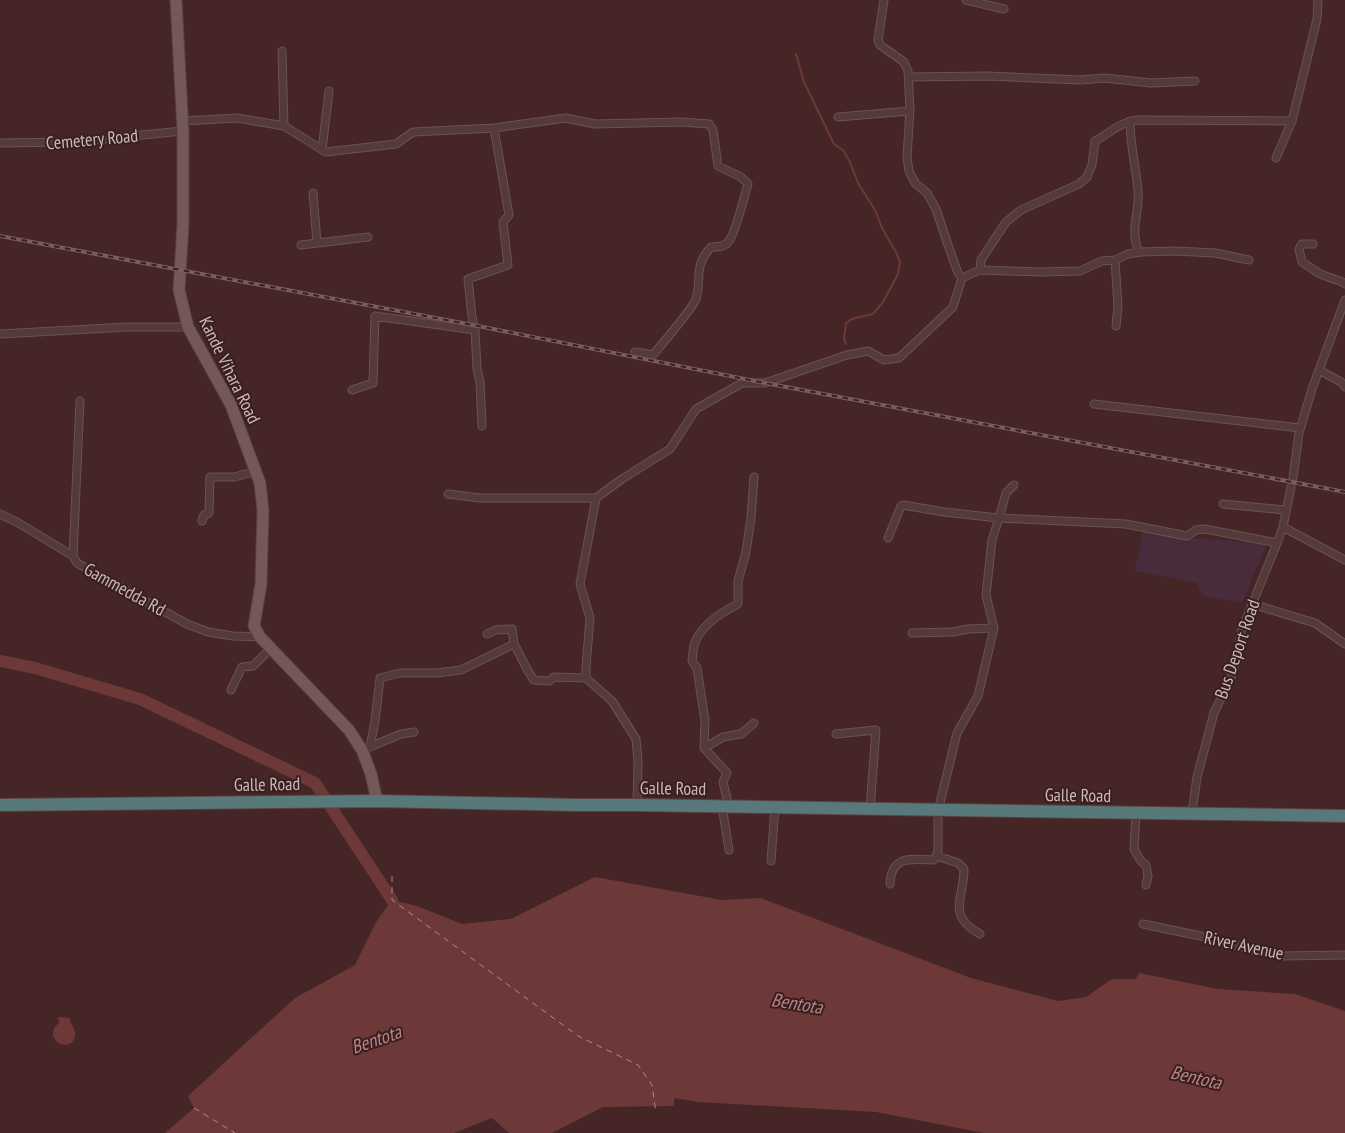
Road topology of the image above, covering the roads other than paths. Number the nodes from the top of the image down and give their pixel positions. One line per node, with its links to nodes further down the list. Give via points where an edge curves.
1 (176, 0): 16 (main road, Kande Vihara Road)
2 (884, 0): 9 (street, via 878,40 880,46 904,62)
3 (966, 0): 7 (street)
4 (1309, 0): 6 (street)
5 (1322, 0): 6 (street)
6 (1318, 1): 15 (street, via 1317,19)
7 (1004, 10)
8 (282, 51): 17 (street)
9 (909, 77): 10 (street); 12 (street)
10 (1195, 81)
11 (329, 91): 20 (street)
12 (910, 111): 13 (street); 31 (street, via 909,172 936,208)
13 (838, 117)
14 (1130, 121): 15 (street); 27 (street, via 1138,192 1134,230); 30 (street, via 1095,141 1092,165 1087,177 1079,184 1021,210 1006,222 981,260)
15 (1292, 121): 21 (street)
16 (183, 126): 17 (street, Cemetery Road, via 237,118); 19 (street, Cemetery Road, via 72,142); 35 (main road, Kande Vihara Road, via 179,290)
17 (284, 126): 20 (street)
18 (494, 128): 20 (street, via 413,132 396,144); 36 (street, via 509,215 503,222 508,265 468,279); 38 (street, via 566,118 595,124 709,124 713,130 718,166 748,184 729,241 711,248 704,255 699,267 696,300 653,355)
19 (0, 143)
20 (322, 150)
21 (1276, 158)
22 (313, 193): 24 (street)
23 (368, 237): 24 (street)
24 (317, 243): 26 (street)
25 (1313, 244): 32 (street, via 1302,244 1299,249 1302,262)
26 (301, 245)
27 (1139, 252): 28 (street); 29 (street, via 1215,253)
28 (1115, 260): 30 (street, via 1080,271); 34 (street)
29 (1249, 260)
30 (980, 270): 31 (street)
31 (962, 278): 52 (street, via 953,307 899,358 884,360 868,351 847,354 765,383 742,383 696,409 670,449)
32 (1345, 284)
33 (1345, 300): 39 (street)
34 (1116, 326)
35 (188, 327): 37 (street); 46 (main road, Kande Vihara Road, via 231,405)
36 (475, 330): 41 (street, via 375,316 372,383); 44 (street)
37 (0, 334)
38 (635, 352)
39 (1319, 370): 40 (street); 45 (street)
40 (1345, 387)
41 (352, 390)
42 (80, 401): 61 (street)
43 (1094, 404): 45 (street)
44 (482, 426)
45 (1300, 428): 48 (street)
46 (256, 471): 57 (street, via 234,478 210,477 209,513); 67 (main road, Kande Vihara Road, via 263,510 261,584 254,626)
47 (754, 477): 76 (street, via 746,552 738,581 738,604 713,621 694,645 692,662 697,668 705,721)
48 (1293, 478)
49 (1014, 485): 56 (street, via 1006,493)
50 (1291, 487): 54 (street, Bus Deport Road)
51 (448, 494): 52 (street, via 480,498)
52 (596, 498): 71 (street, via 580,584 590,618)
53 (1223, 504): 54 (street)
54 (1285, 510): 58 (street, Bus Deport Road)
55 (0, 514): 61 (street, Gammedda Rd)
56 (999, 518): 59 (street, via 904,505); 60 (street, via 1126,524 1187,536 1205,528); 64 (street, via 992,540 986,595)
57 (202, 521)
58 (1283, 528): 60 (street, Bus Deport Road); 62 (street)
59 (888, 538)
60 (1277, 543): 63 (street, Bus Deport Road)
61 (73, 556): 67 (street, Gammedda Rd, via 77,563 187,624 208,632)
62 (1345, 560)
63 (1252, 604): 69 (street, via 1315,623); 86 (street, Bus Deport Road, via 1241,632 1232,675 1214,713 1197,777)
64 (994, 628): 65 (street); 84 (street, via 978,696 957,733)
65 (912, 633)
66 (486, 634): 68 (street, via 512,629)
67 (260, 636): 70 (main road)
68 (514, 644): 71 (street, via 534,680); 77 (street, via 461,670 400,673 380,678 375,721)
69 (1345, 644)
70 (271, 648): 72 (street, via 253,666 242,666); 77 (main road)
71 (586, 678): 80 (street, via 612,701 636,738)
72 (231, 690)
73 (754, 723): 76 (street, via 741,734 723,737)
74 (414, 732): 77 (street)
75 (836, 734): 83 (street, via 876,730)
76 (704, 748): 81 (street, via 727,773 723,782)
77 (366, 749): 78 (main road)
78 (372, 801): 79 (highway, Galle Road); 80 (highway, Galle Road)
79 (0, 805)
80 (637, 805): 81 (highway, Galle Road)
81 (726, 806): 82 (highway, Galle Road); 88 (street)
82 (775, 808): 83 (highway, Galle Road); 90 (street)
83 (870, 809): 84 (highway, Galle Road)
84 (938, 811): 85 (highway, Galle Road); 89 (street)
85 (1136, 813): 86 (highway, Galle Road); 92 (street, via 1134,849 1146,865)
86 (1192, 813): 87 (highway, Galle Road)
87 (1345, 816)
88 (729, 850)
89 (937, 856): 91 (street, via 934,860 896,863); 94 (street, via 958,863 964,870 959,910 969,928)
90 (771, 861)
91 (890, 884)
92 (1146, 885)
93 (1143, 924): 95 (street, River Avenue, via 1284,956)
94 (980, 934)
95 (1345, 955)

